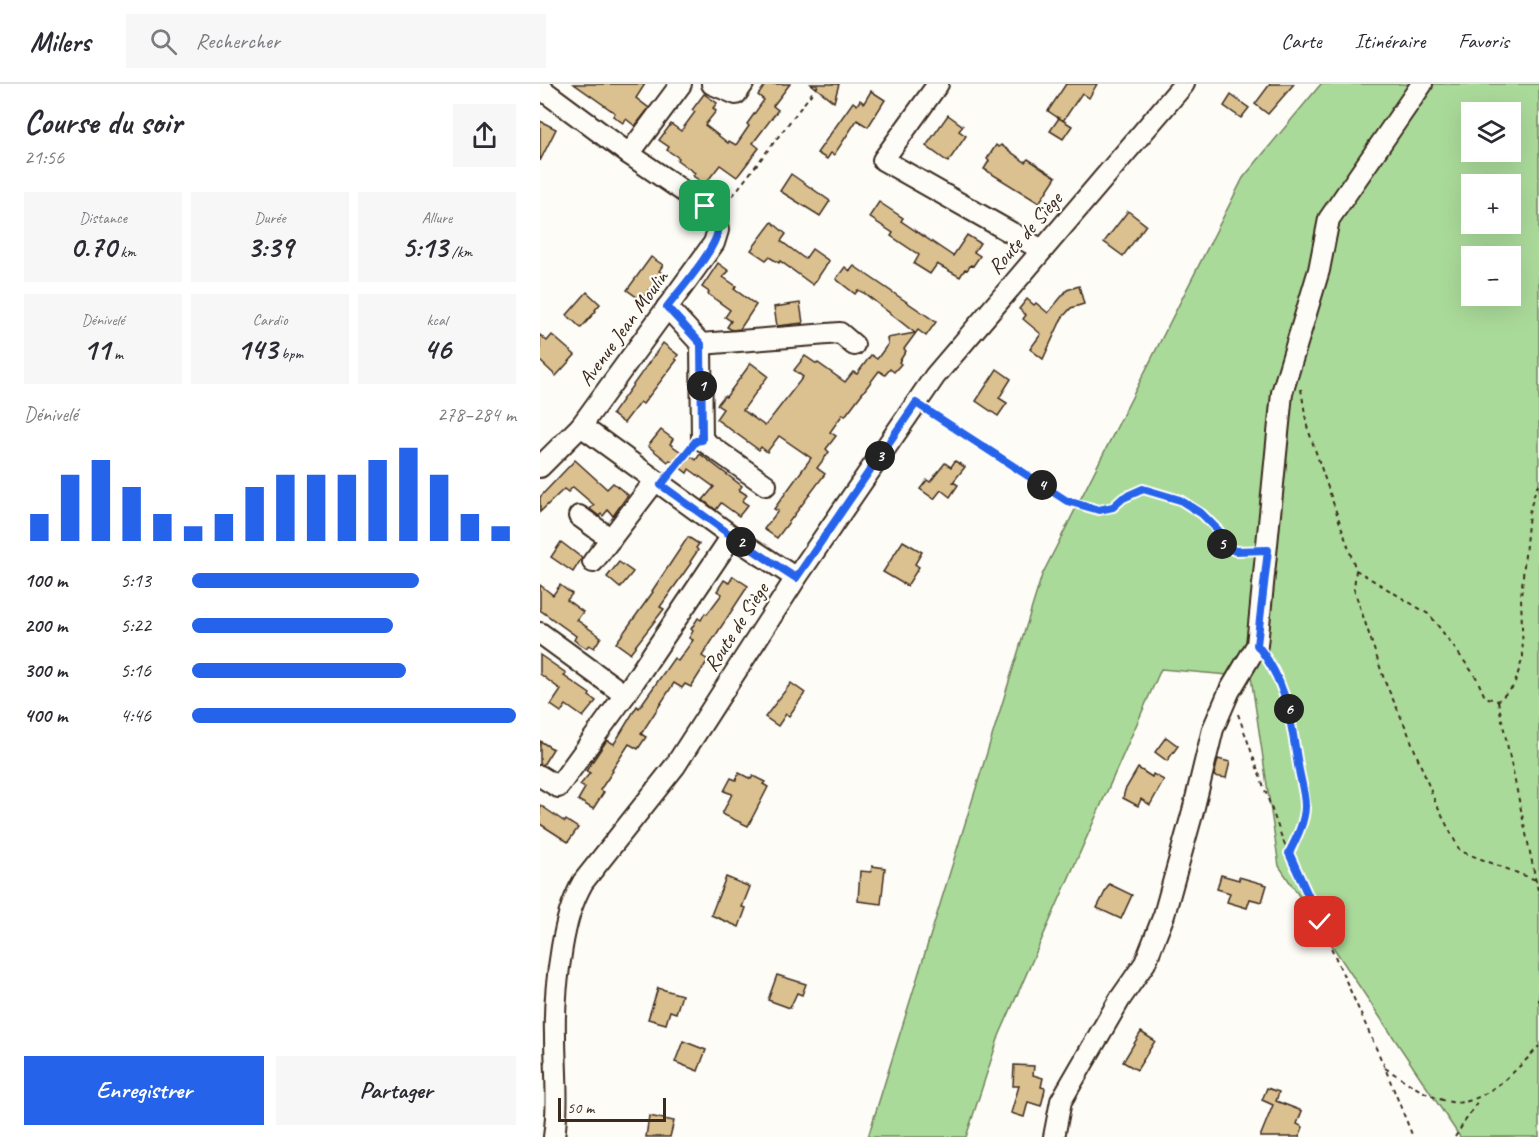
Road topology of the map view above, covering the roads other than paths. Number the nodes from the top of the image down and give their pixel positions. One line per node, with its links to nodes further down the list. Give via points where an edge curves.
1 (681, 84): 8 (street)
2 (712, 84): 3 (street, via 736,94)
3 (743, 84)
4 (938, 84): 9 (street, via 883,160)
5 (1184, 84): 9 (street, Route de Siège)
6 (1422, 84): 27 (street, via 1329,219 1319,270 1282,393 1257,645 1212,729 1164,915 1145,963 1061,1101)
7 (540, 88): 8 (street)
8 (629, 154): 10 (street, Avenue Jean Moulin, via 716,216 718,230 714,243)
9 (1042, 250): 21 (street, Route de Siège, via 935,376)
10 (667, 307): 11 (street); 13 (street, Avenue Jean Moulin)
11 (701, 344): 12 (street, via 840,333); 16 (street, via 702,440)
12 (854, 345)
13 (581, 426): 14 (street, Avenue Jean Moulin); 15 (street)
14 (540, 467)
15 (658, 483): 18 (street); 19 (street)
16 (766, 485)
17 (579, 516): 19 (street)
18 (732, 536): 21 (street); 23 (street)
19 (610, 539): 20 (street)
20 (593, 562)
21 (796, 578): 25 (street, Route de Siège, via 675,766 575,895 566,919)
22 (540, 633): 23 (street)
23 (625, 695): 24 (street, via 558,787)
24 (540, 776)
25 (547, 1033): 26 (street, Route de Siège, via 557,1118)
26 (554, 1137)
27 (1054, 1137)

